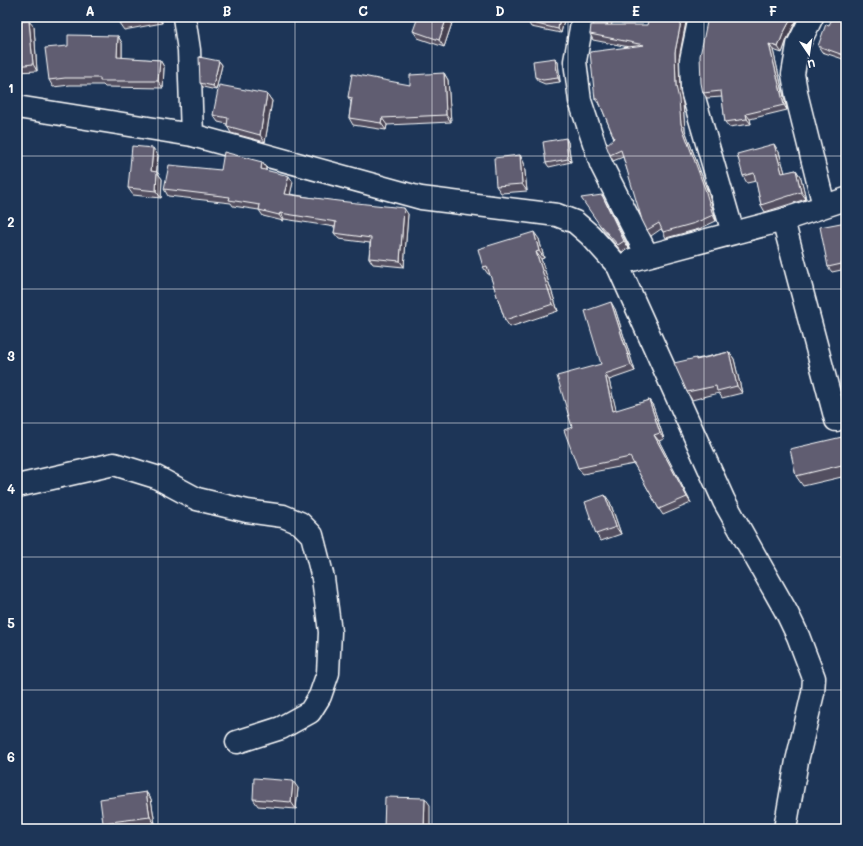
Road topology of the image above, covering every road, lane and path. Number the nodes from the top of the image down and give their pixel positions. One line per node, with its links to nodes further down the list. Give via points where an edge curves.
1 (184, 17): 6 (street, via 189,50)
2 (583, 17): 11 (street, via 575,61 580,101 602,164)
3 (700, 17): 10 (street, via 691,60 692,91)
4 (812, 17): 8 (street, via 798,44 793,74)
5 (17, 107): 6 (street)
6 (192, 135): 12 (street, via 421,198 557,215 575,222 590,234)
7 (846, 199): 8 (street)
8 (824, 206): 9 (street)
9 (783, 220): 10 (street); 13 (street)
10 (733, 233): 11 (street)
11 (647, 255): 12 (street)
12 (618, 266): 16 (street, via 724,501 790,618 814,678)
13 (836, 420)
14 (17, 486): 15 (street, via 114,464 156,477 198,499 247,511 283,516 300,523 312,535 330,632 328,673 320,696 310,712 281,728)
15 (237, 742)
16 (785, 829)

